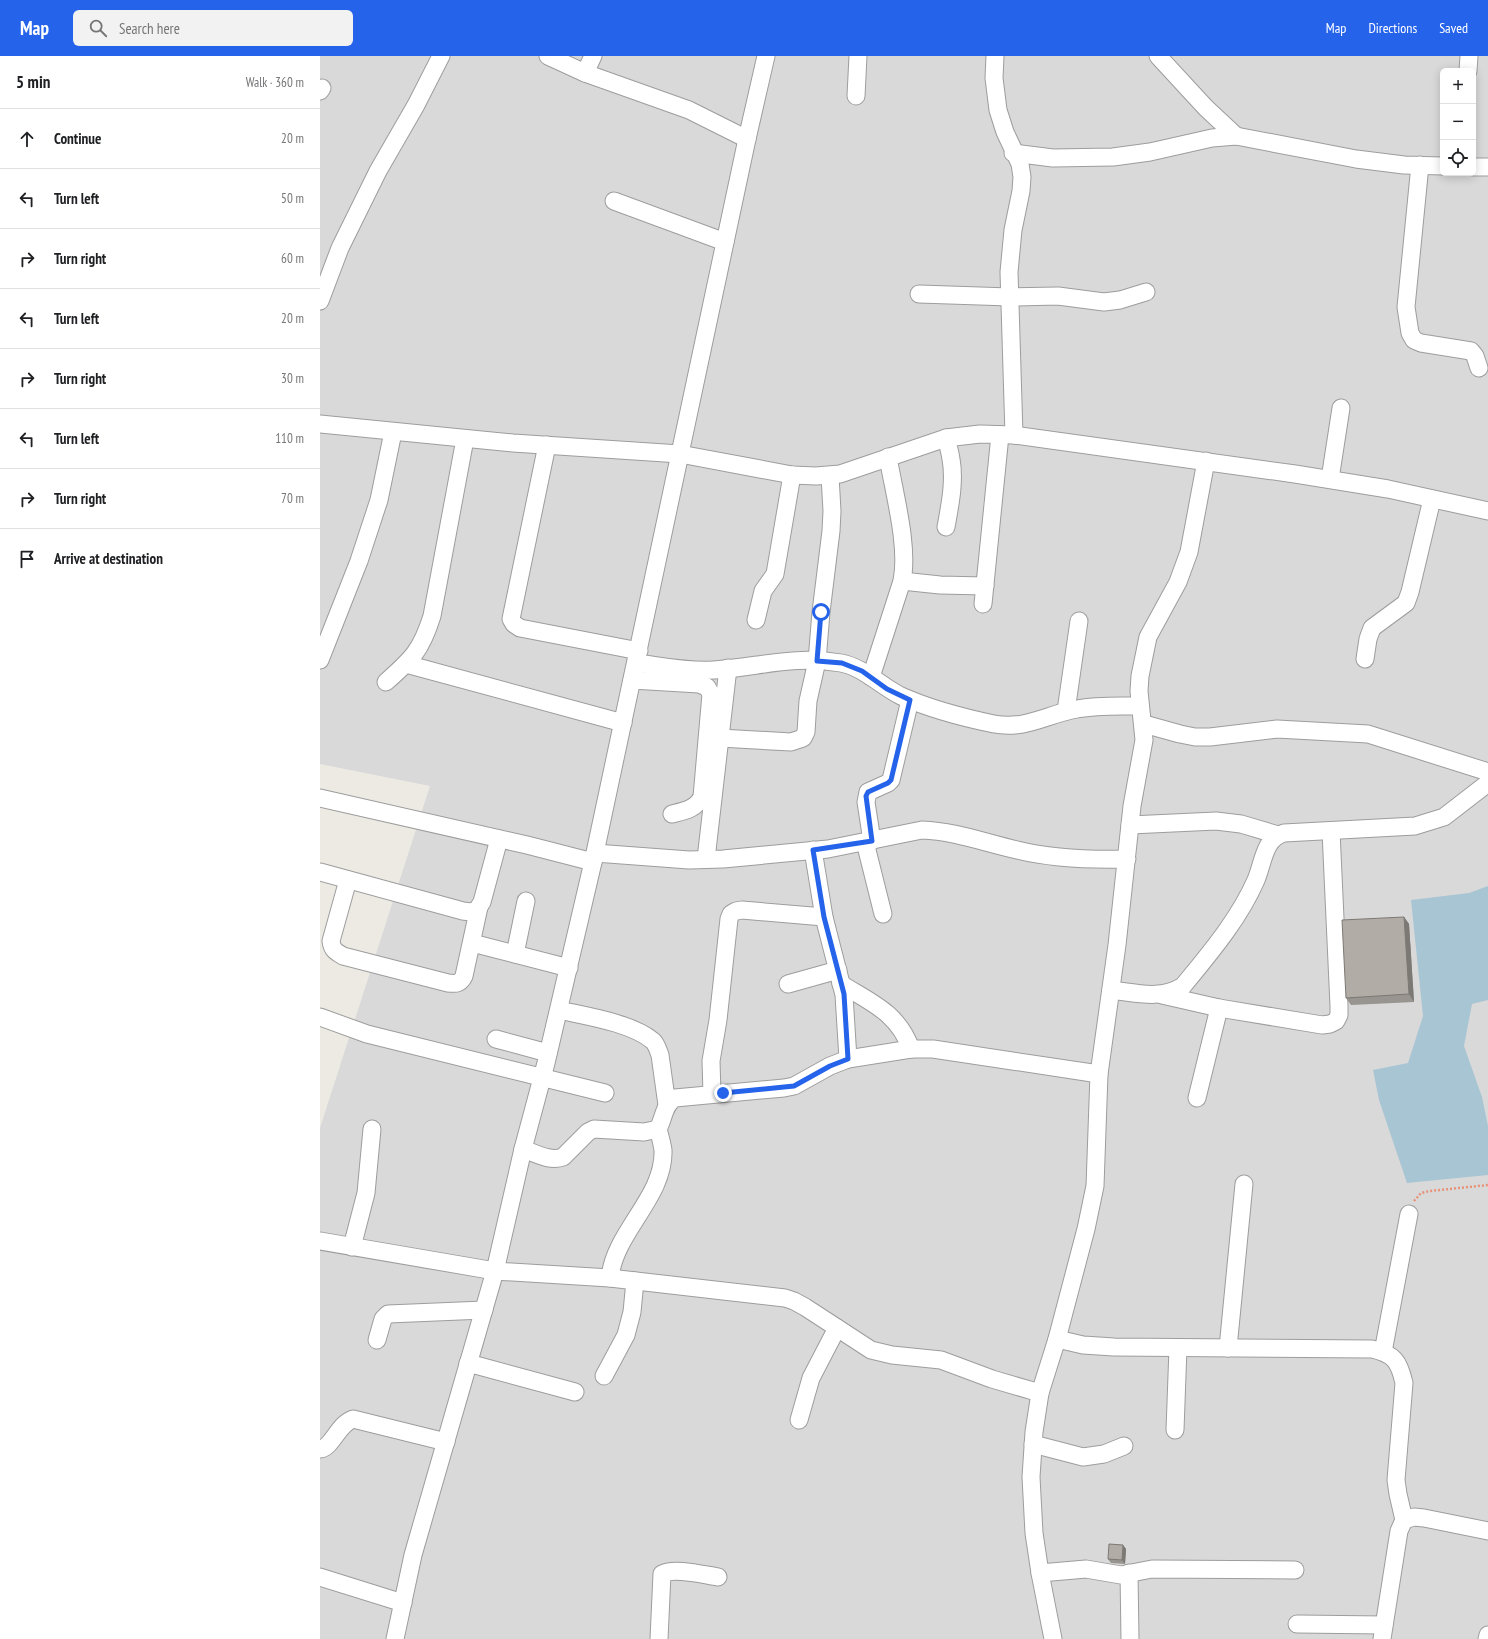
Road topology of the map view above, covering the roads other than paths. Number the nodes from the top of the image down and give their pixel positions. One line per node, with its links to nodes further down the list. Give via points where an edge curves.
1 (441, 56): 24 (street, via 378,171 340,248)
2 (548, 56): 10 (street)
3 (593, 56): 10 (street)
4 (766, 56): 13 (street)
5 (858, 56): 11 (street)
6 (995, 56): 14 (street, via 995,92)
7 (1158, 56): 12 (street)
8 (1469, 56): 9 (street)
9 (1468, 68)
10 (585, 73): 13 (street, via 689,110)
11 (856, 96)
12 (1236, 136): 14 (street, via 1212,138 1150,152 1113,157 1054,158); 15 (street, via 1356,159)
13 (747, 139): 20 (street)
14 (1013, 153): 23 (street, via 1020,164 1022,176 1010,250)
15 (1420, 165): 16 (street); 25 (street, via 1406,307 1410,333 1414,340 1421,343 1471,351)
16 (1440, 166)
17 (1476, 167): 18 (street)
18 (1488, 167)
19 (614, 200): 20 (street)
20 (725, 242): 33 (street)
21 (1146, 292): 23 (street, via 1104,302 1058,296)
22 (919, 294): 23 (street)
23 (1010, 297): 29 (street)
24 (320, 302)
25 (1479, 368)
26 (1341, 408): 38 (street)
27 (320, 424): 28 (street)
28 (393, 432): 31 (street); 47 (street, via 379,500 359,561)
29 (1007, 435): 30 (street, via 980,434); 35 (street); 43 (street)
30 (946, 438): 34 (street); 41 (street, via 952,460 951,496)
31 (465, 439): 32 (street); 52 (street, via 432,616 423,642)
32 (547, 445): 33 (street); 48 (street, via 511,619 520,628)
33 (680, 454): 36 (street); 48 (street)
34 (888, 457): 37 (street); 42 (street, via 904,557)
35 (1206, 461): 38 (street); 58 (street, via 1186,562 1148,637 1140,676)
36 (792, 475): 37 (street); 45 (street, via 775,574 763,591)
37 (830, 476): 51 (street, via 831,531)
38 (1330, 479): 39 (street)
39 (1432, 499): 40 (street); 49 (street, via 1406,603 1372,628)
40 (1488, 511)
41 (946, 527)
42 (902, 581): 43 (street); 54 (street)
43 (985, 586): 44 (street)
44 (983, 604)
45 (756, 620)
46 (1079, 622): 59 (street)
47 (325, 632): 50 (street)
48 (637, 657): 53 (street, via 691,669); 55 (street)
49 (1365, 659)
50 (320, 660)
51 (817, 661): 53 (street, via 785,660); 54 (street, via 842,663); 62 (street, via 808,701 806,732 802,738 791,742)
52 (406, 664): 56 (street); 60 (street)
53 (728, 668): 62 (street)
54 (871, 677): 57 (street, via 887,689)
55 (632, 680): 60 (street); 66 (street, via 699,684 707,687 711,694 702,797 694,807)
56 (386, 682)
57 (910, 700): 59 (street, via 995,724 1009,725 1036,722); 71 (street, via 891,780 868,792 866,796)
58 (1140, 706): 59 (street, via 1103,706); 61 (street)
59 (1066, 711)
60 (623, 723): 73 (street)
61 (1144, 724): 63 (street, via 1195,737 1277,729 1368,734); 67 (street, via 1142,756)
62 (720, 738): 74 (street)
63 (1488, 772)
64 (1488, 782): 68 (street, via 1444,817 1430,822 1415,826)
65 (320, 798): 70 (street)
66 (672, 814)
67 (1130, 825): 69 (street, via 1221,821); 75 (street)
68 (1331, 831): 69 (street); 89 (street, via 1339,1006 1336,1021 1322,1025)
69 (1278, 835): 88 (street, via 1267,848 1256,880 1227,930 1183,986)
70 (499, 839): 73 (street); 79 (street)
71 (868, 841): 72 (street); 75 (street, via 922,830 937,830 1054,857); 80 (street)
72 (813, 850): 74 (street); 81 (street)
73 (594, 858): 74 (street); 84 (street)
74 (706, 859)
75 (1127, 859): 87 (street)
76 (320, 872): 77 (street)
77 (348, 880): 79 (street, via 463,911 471,912); 82 (street, via 330,941 335,952 455,984 464,976)
78 (526, 901): 83 (street)
79 (479, 908): 82 (street)
80 (883, 914)
81 (824, 917): 85 (street); 99 (street, via 749,910 731,914 711,1061)
82 (472, 943): 83 (street)
83 (514, 954): 84 (street)
84 (569, 968): 90 (street)
85 (840, 977): 86 (street); 93 (street, via 891,1017 902,1030); 95 (street)
86 (788, 984)
87 (1111, 990): 88 (street); 96 (street)
88 (1162, 995): 89 (street)
89 (1219, 1008): 100 (street)
90 (559, 1010): 94 (street); 101 (street, via 624,1026 652,1041 658,1047 660,1055)
91 (320, 1017): 97 (street, via 367,1034)
92 (496, 1039): 94 (street)
93 (911, 1049): 95 (street); 96 (street, via 933,1049)
94 (548, 1053): 97 (street)
95 (848, 1059): 99 (street, via 794,1086)
96 (1099, 1074): 114 (street, via 1097,1162 1092,1206)
97 (542, 1077): 98 (street); 104 (street)
98 (605, 1093)
99 (712, 1094): 101 (street, via 675,1098)
100 (1197, 1098)
101 (667, 1106): 103 (street)
102 (372, 1129): 108 (street, via 366,1193)
103 (658, 1129): 104 (street, via 644,1132 594,1129 557,1159); 110 (street, via 663,1151 656,1182 640,1214 618,1248)
104 (523, 1149): 109 (street)
105 (1244, 1184): 117 (street)
106 (1409, 1214): 118 (street)
107 (320, 1241): 108 (street)
108 (352, 1247): 109 (street)
109 (494, 1271): 110 (street); 112 (street)
110 (610, 1278): 111 (street)
111 (635, 1281): 113 (street, via 785,1298 805,1307); 120 (street, via 632,1312 626,1335)
112 (484, 1310): 115 (street, via 388,1314 383,1319); 119 (street)
113 (837, 1328): 122 (street, via 881,1354 941,1360); 123 (street, via 811,1378)
114 (1057, 1339): 116 (street, via 1097,1346); 122 (street)
115 (377, 1340)
116 (1178, 1348): 117 (street); 124 (street)
117 (1228, 1348): 118 (street, via 1364,1349)
118 (1383, 1352): 129 (street, via 1394,1358 1401,1369 1404,1383 1396,1480)
119 (468, 1363): 121 (street); 125 (street)
120 (604, 1376)
121 (575, 1392)
122 (1040, 1393): 126 (street)
123 (799, 1420)
124 (1175, 1430)
125 (446, 1442): 128 (street, via 353,1419 344,1424 326,1447); 136 (street, via 413,1555)
126 (1033, 1444): 127 (street, via 1083,1456 1104,1454); 132 (street, via 1032,1503)
127 (1124, 1446)
128 (320, 1449)
129 (1404, 1520): 130 (street, via 1424,1518); 138 (street, via 1399,1531)
130 (1488, 1532)
131 (1295, 1570): 133 (street, via 1152,1569)
132 (1040, 1573): 133 (street, via 1086,1569 1116,1574); 142 (street)
133 (1129, 1573): 143 (street)
134 (320, 1577): 136 (street)
135 (718, 1577): 141 (street, via 676,1571 662,1574)
136 (403, 1603): 140 (street)
137 (1297, 1624): 138 (street)
138 (1383, 1632)
139 (1488, 1635): 144 (street)
140 (396, 1639)
141 (658, 1639)
142 (1053, 1639)
143 (1130, 1639)
144 (1487, 1639)

